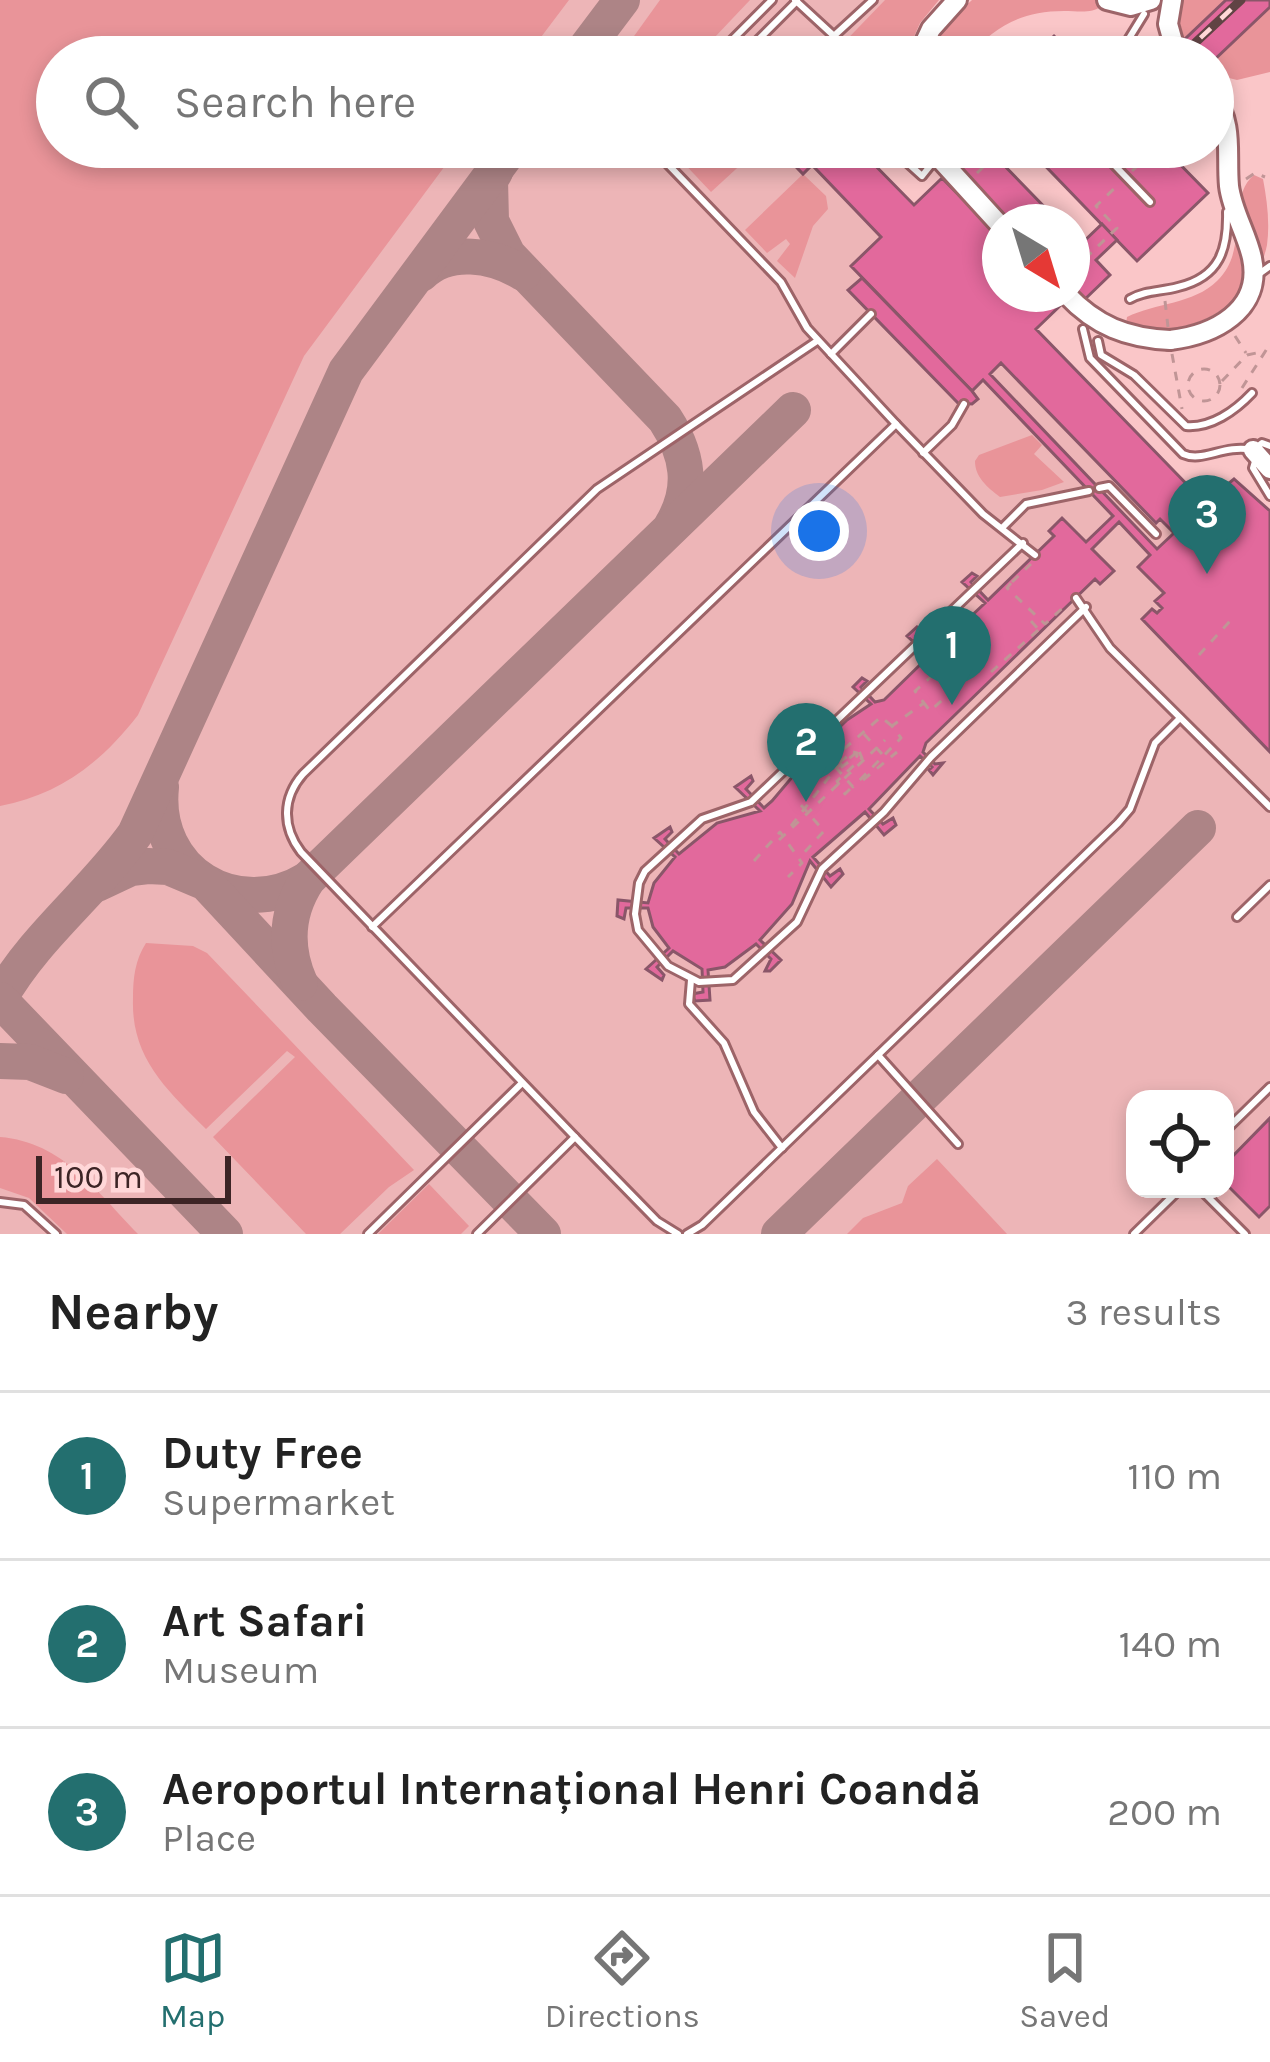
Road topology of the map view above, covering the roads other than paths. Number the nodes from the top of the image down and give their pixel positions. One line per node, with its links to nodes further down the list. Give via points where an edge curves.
1 (772, 0): 8 (lane)
2 (873, 0): 10 (lane)
3 (956, 0): 11 (street)
4 (1107, 0): 7 (street)
5 (1172, 0): 13 (street)
6 (796, 1): 9 (lane); 10 (lane)
7 (1147, 7): 12 (lane)
8 (737, 36)
9 (761, 36)
10 (834, 36)
11 (928, 36)
12 (1130, 36)
13 (1171, 36)
14 (671, 168): 27 (lane, via 781,282)
15 (948, 168): 20 (street, bridge)
16 (1117, 168): 19 (lane)
17 (1229, 168): 18 (street)
18 (1231, 195): 22 (street); 23 (lane, via 1229,232 1207,273)
19 (1150, 202)
20 (982, 205)
21 (1270, 266): 22 (lane)
22 (1253, 278): 24 (street, bridge, via 1244,305 1200,335 1138,337)
23 (1130, 299)
24 (1087, 312)
25 (872, 314): 29 (lane)
26 (1083, 329): 34 (lane, via 1090,358 1183,454 1234,446)
27 (817, 340): 29 (lane); 48 (lane, via 597,489 296,780 286,806 294,842)
28 (1098, 341): 30 (lane, via 1101,355 1186,426 1229,414)
29 (830, 354): 32 (lane)
30 (1252, 393)
31 (964, 404): 33 (lane)
32 (896, 424): 33 (lane); 48 (lane)
33 (922, 452): 38 (lane)
34 (1263, 455): 37 (lane, via 1253,468)
35 (1100, 488): 39 (lane, via 1109,486)
36 (1089, 491): 38 (lane, via 1026,504)
37 (1270, 496)
38 (1002, 527): 40 (lane)
39 (1156, 534)
40 (1023, 543): 41 (lane); 49 (lane, via 752,802 702,819 645,871 635,898 638,930 668,966)
41 (1037, 555)
42 (1072, 600): 43 (lane)
43 (1086, 607): 44 (lane, via 1110,648); 49 (lane, via 822,869 804,914 746,971 719,984)
44 (1180, 718): 45 (lane); 50 (lane, via 1155,743 1118,823)
45 (1267, 801)
46 (1270, 885): 47 (lane)
47 (1237, 917)
48 (372, 927): 51 (lane)
49 (692, 980): 56 (lane, via 689,1004 724,1043 754,1112)
50 (878, 1055): 55 (lane); 56 (lane)
51 (522, 1083): 54 (lane); 61 (lane)
52 (1270, 1087): 53 (lane)
53 (1234, 1122)
54 (575, 1138): 62 (lane); 63 (lane, via 657,1221)
55 (958, 1144)
56 (782, 1148): 63 (lane, via 702,1225)
57 (1171, 1198): 64 (lane)
58 (1209, 1198): 65 (lane)
59 (0, 1202): 60 (lane, via 24,1205)
60 (56, 1234)
61 (368, 1234)
62 (476, 1234)
63 (682, 1234)
64 (1134, 1234)
65 (1245, 1234)

